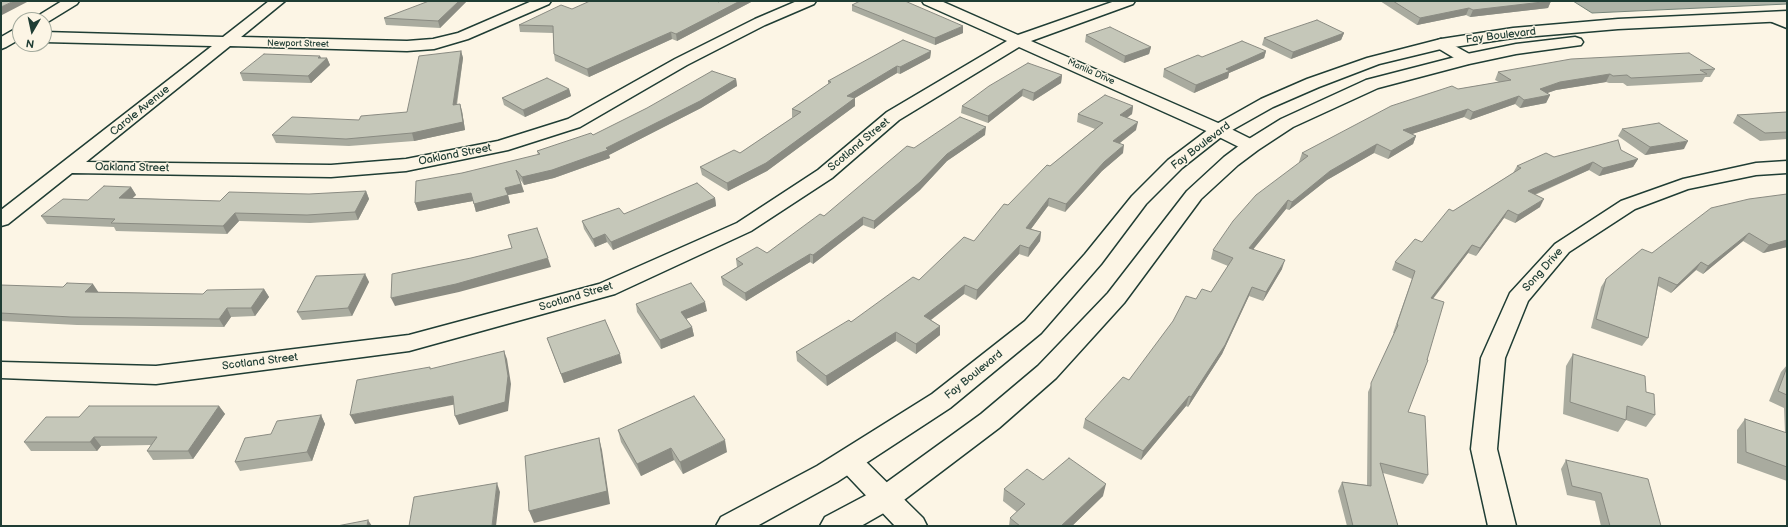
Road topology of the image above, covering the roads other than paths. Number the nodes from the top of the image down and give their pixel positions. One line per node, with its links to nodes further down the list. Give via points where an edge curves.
1 (72, 1): 7 (street)
2 (278, 1): 13 (street, Carole Avenue)
3 (544, 1): 13 (street, Newport Street, via 463,36 434,44 407,46)
4 (809, 1): 19 (street, Oakland Street, via 760,22 688,59 574,123 502,146 406,165 331,171)
5 (929, 1): 12 (street, Manila Drive)
6 (1128, 1): 12 (street, Scotland Street)
7 (52, 13)
8 (1782, 19): 15 (main road, Fay Boulevard, via 1610,25 1513,33)
9 (1787, 31): 16 (main road, Fay Boulevard, via 1568,43)
10 (12, 36): 14 (street)
11 (52, 36): 13 (street, Newport Street)
12 (1020, 40): 17 (street, Manila Drive); 22 (street, Scotland Street, via 893,116 825,174 744,227 607,289 409,343 156,375)
13 (225, 42): 19 (street, Carole Avenue)
14 (1, 44)
15 (1441, 44): 16 (street); 17 (main road, Fay Boulevard, via 1373,60 1313,83 1267,103)
16 (1467, 58): 18 (main road, Fay Boulevard, via 1372,84 1287,123)
17 (1219, 130): 18 (street, Manila Drive); 23 (main road, Fay Boulevard, via 1175,164 1139,200 1093,259 1034,327 941,401)
18 (1252, 146): 24 (main road, Fay Boulevard, via 1194,196 1116,298 1047,372 990,421)
19 (68, 167): 21 (street, Carole Avenue)
20 (1787, 167): 28 (street, Song Drive, via 1756,169 1683,184 1628,205 1562,248 1518,298 1493,358 1484,449)
21 (1, 220)
22 (1, 370)
23 (848, 460): 24 (street); 25 (main road, Fay Boulevard)
24 (886, 498): 26 (main road, Fay Boulevard); 27 (street)
25 (731, 526)
26 (835, 526)
27 (913, 526)
28 (1502, 526)

